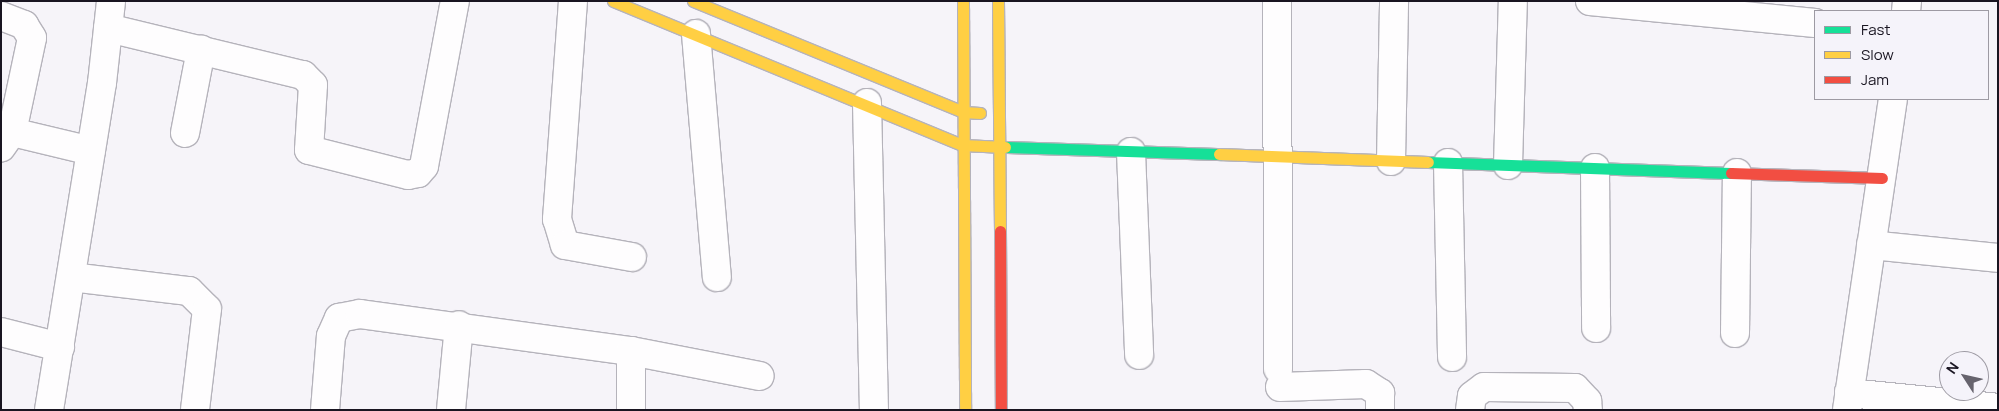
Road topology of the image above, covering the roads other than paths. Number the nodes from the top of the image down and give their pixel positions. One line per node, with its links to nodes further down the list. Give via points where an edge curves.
1 (455, 1): 15 (street, via 424,166 418,173 408,175 315,155 309,150 312,85 308,79)
2 (573, 1): 34 (street, via 556,219 565,245)
3 (613, 1): 14 (street)
4 (693, 1): 18 (street)
5 (963, 1): 18 (street)
6 (998, 1): 19 (street)
7 (1277, 1): 26 (street)
8 (1394, 1): 27 (street)
9 (1513, 1): 29 (street)
10 (1590, 1): 13 (street)
11 (110, 14): 15 (street); 24 (street)
12 (1, 16): 21 (street, via 24,25 32,38)
13 (1814, 23)
14 (696, 34): 17 (street); 36 (street)
15 (201, 50): 20 (street)
16 (1893, 100): 32 (street)
17 (867, 103): 22 (street); 54 (street)
18 (963, 112): 19 (street); 22 (street)
19 (998, 114): 23 (street)
20 (185, 132)
21 (7, 140): 24 (street)
22 (962, 145): 23 (street); 55 (street)
23 (999, 147): 25 (street); 56 (street)
24 (91, 151): 37 (street)
25 (1131, 152): 26 (street); 44 (street)
26 (1280, 157): 27 (street); 57 (street, via 1279,378 1366,384 1380,393)
27 (1391, 161): 28 (street)
28 (1448, 163): 29 (street); 45 (street)
29 (1508, 165): 30 (street)
30 (1595, 168): 31 (street); 39 (street)
31 (1737, 173): 32 (street); 41 (street)
32 (1882, 178): 33 (street)
33 (1871, 245): 35 (street); 47 (street)
34 (632, 257)
35 (1998, 258)
36 (717, 276)
37 (71, 277): 42 (street); 50 (street, via 189,291 207,309)
38 (459, 325): 43 (street); 51 (street, via 360,314 339,318 331,336); 52 (street)
39 (1596, 328)
40 (1, 332): 42 (street)
41 (1735, 333)
42 (60, 347): 49 (street)
43 (631, 351): 46 (street); 53 (street)
44 (1139, 355)
45 (1452, 356)
46 (760, 376)
47 (1848, 402): 48 (street)
48 (1998, 408)
49 (49, 410)
50 (195, 410)
51 (325, 410)
52 (451, 410)
53 (631, 410)
54 (874, 410)
55 (965, 410)
56 (1000, 410)
57 (1380, 410)
58 (1470, 410): 59 (street, via 1472,396 1484,387 1575,388 1587,401)
59 (1588, 410)

